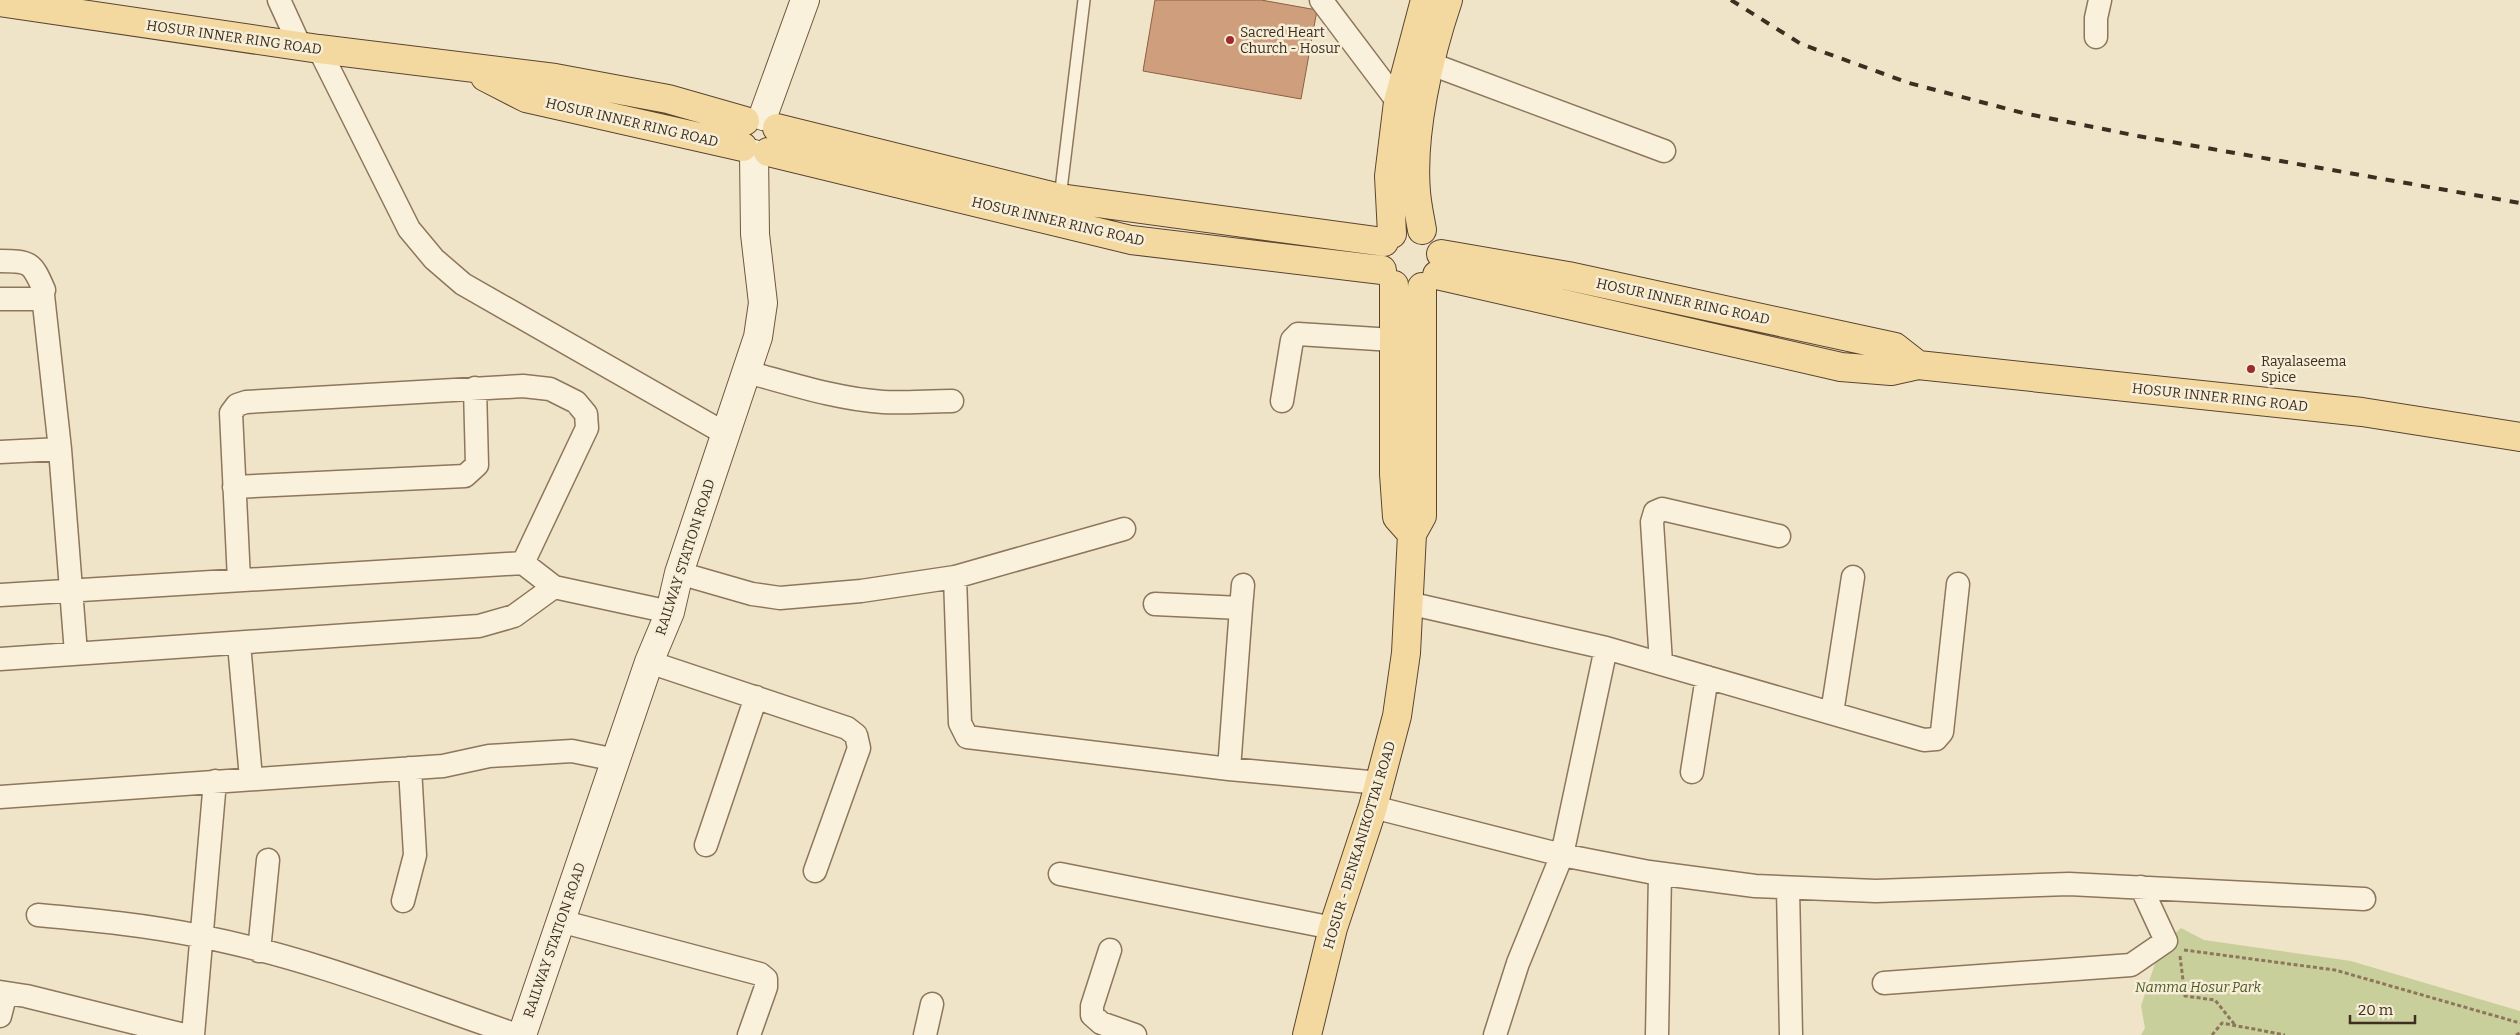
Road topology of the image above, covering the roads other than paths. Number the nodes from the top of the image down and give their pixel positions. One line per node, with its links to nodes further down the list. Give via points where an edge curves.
1 (279, 0): 10 (street)
2 (805, 0): 13 (main road, RAILWAY STATION ROAD)
3 (1084, 0): 15 (lane)
4 (1321, 0): 12 (street)
5 (1426, 0): 12 (main road)
6 (1448, 0): 11 (main road)
7 (2100, 0): 9 (street)
8 (0, 2): 10 (main road, HOSUR INNER RING ROAD)
9 (2096, 37)
10 (310, 47): 13 (main road, HOSUR INNER RING ROAD, via 554,78 668,99); 28 (street, via 409,229 434,260 463,284)
11 (1431, 64): 14 (street); 16 (main road, via 1418,138 1416,192)
12 (1398, 102): 17 (main road, via 1389,176)
13 (758, 136): 15 (main road, HOSUR INNER RING ROAD); 20 (main road, HOSUR INNER RING ROAD, via 1132,240); 24 (main road, RAILWAY STATION ROAD, via 755,234 763,303 758,337)
14 (1664, 151)
15 (1060, 198): 17 (main road, HOSUR INNER RING ROAD)
16 (1422, 230): 17 (main road, via 1401,230); 19 (main road, via 1438,244)
17 (1388, 238): 20 (main road, via 1381,251)
18 (0, 261): 21 (street, via 29,264 35,268 44,290)
19 (1434, 272): 20 (main road, via 1413,290); 29 (main road, HOSUR INNER RING ROAD, via 1841,367 1891,371 1918,366 2362,412); 34 (main road, HOSUR - DENKANIKOTTAI ROAD, via 1422,516)
20 (1388, 278): 23 (main road)
21 (43, 296): 22 (street, via 40,299); 30 (street)
22 (0, 298)
23 (1393, 340): 27 (street, via 1298,334 1292,340); 34 (main road, via 1397,517)
24 (747, 372): 26 (street, via 859,399); 28 (main road, RAILWAY STATION ROAD)
25 (475, 388): 32 (street, via 237,405 231,413); 32 (street, via 477,465 465,476); 36 (street, via 523,386 550,389 576,402 586,414 587,428)
26 (952, 401)
27 (1282, 401)
28 (726, 434): 37 (main road, RAILWAY STATION ROAD)
29 (2520, 437)
30 (60, 449): 31 (street); 44 (street)
31 (0, 452)
32 (234, 487): 40 (street)
33 (1124, 529): 38 (street)
34 (1412, 534): 46 (main road, HOSUR - DENKANIKOTTAI ROAD)
35 (1779, 536): 55 (street, via 1662,509 1655,512 1652,522)
36 (523, 563): 40 (street); 43 (street)
37 (679, 573): 38 (street, via 752,594 780,598 861,591); 49 (main road, RAILWAY STATION ROAD)
38 (955, 577): 61 (street, via 960,724 967,737)
39 (1853, 577): 58 (street)
40 (239, 580): 44 (street)
41 (1958, 584): 58 (street, via 1942,732 1936,739 1924,740)
42 (1243, 585): 48 (street)
43 (554, 587): 49 (street); 50 (street, via 514,616 479,626)
44 (72, 590): 45 (street); 52 (street)
45 (0, 595)
46 (1408, 602): 51 (street); 65 (main road, HOSUR - DENKANIKOTTAI ROAD, via 1403,681)
47 (1155, 604): 48 (street)
48 (1241, 608): 61 (street)
49 (670, 612): 54 (main road, RAILWAY STATION ROAD)
50 (239, 644): 52 (street); 63 (street)
51 (1606, 648): 55 (street); 68 (street)
52 (76, 653): 53 (street)
53 (0, 659)
54 (649, 662): 57 (street); 59 (main road, RAILWAY STATION ROAD)
55 (1661, 663): 56 (street)
56 (1707, 677): 58 (street); 62 (street)
57 (756, 697): 67 (street); 70 (street, via 847,728 856,735 859,748)
58 (1832, 713)
59 (616, 760): 60 (street, via 572,751 489,756 443,766); 78 (main road, RAILWAY STATION ROAD)
60 (410, 768): 63 (street); 76 (street, via 415,855)
61 (1229, 769): 65 (street)
62 (1692, 772)
63 (252, 778): 64 (street)
64 (215, 781): 66 (street); 80 (street)
65 (1377, 795): 68 (street); 79 (main road, HOSUR - DENKANIKOTTAI ROAD)
66 (0, 797)
67 (706, 845)
68 (1562, 855): 72 (street); 95 (street, via 1518,963)
69 (268, 860): 82 (street)
70 (815, 871)
71 (1060, 874): 79 (street)
72 (1660, 874): 74 (street); 96 (street)
73 (2141, 887): 74 (street, via 2069,884 1876,892); 75 (street); 83 (street, via 2166,941 2131,965)
74 (1788, 888): 97 (street)
75 (2364, 899)
76 (403, 901)
77 (38, 916): 80 (street, via 131,923)
78 (560, 921): 90 (main road, RAILWAY STATION ROAD); 91 (street, via 760,974 766,979 766,987)
79 (1333, 928): 94 (main road, HOSUR - DENKANIKOTTAI ROAD)
80 (202, 936): 82 (street); 88 (street)
81 (1110, 950): 93 (street, via 1092,1015 1100,1023)
82 (260, 951): 89 (street, via 316,966)
83 (1884, 983)
84 (3, 993): 86 (street); 87 (street)
85 (932, 1004): 92 (street)
86 (0, 1016)
87 (184, 1035)
88 (193, 1035)
89 (517, 1035)
90 (522, 1035)
91 (749, 1035)
92 (925, 1035)
93 (1135, 1035)
94 (1307, 1035)
95 (1495, 1035)
96 (1657, 1035)
97 (1791, 1035)

